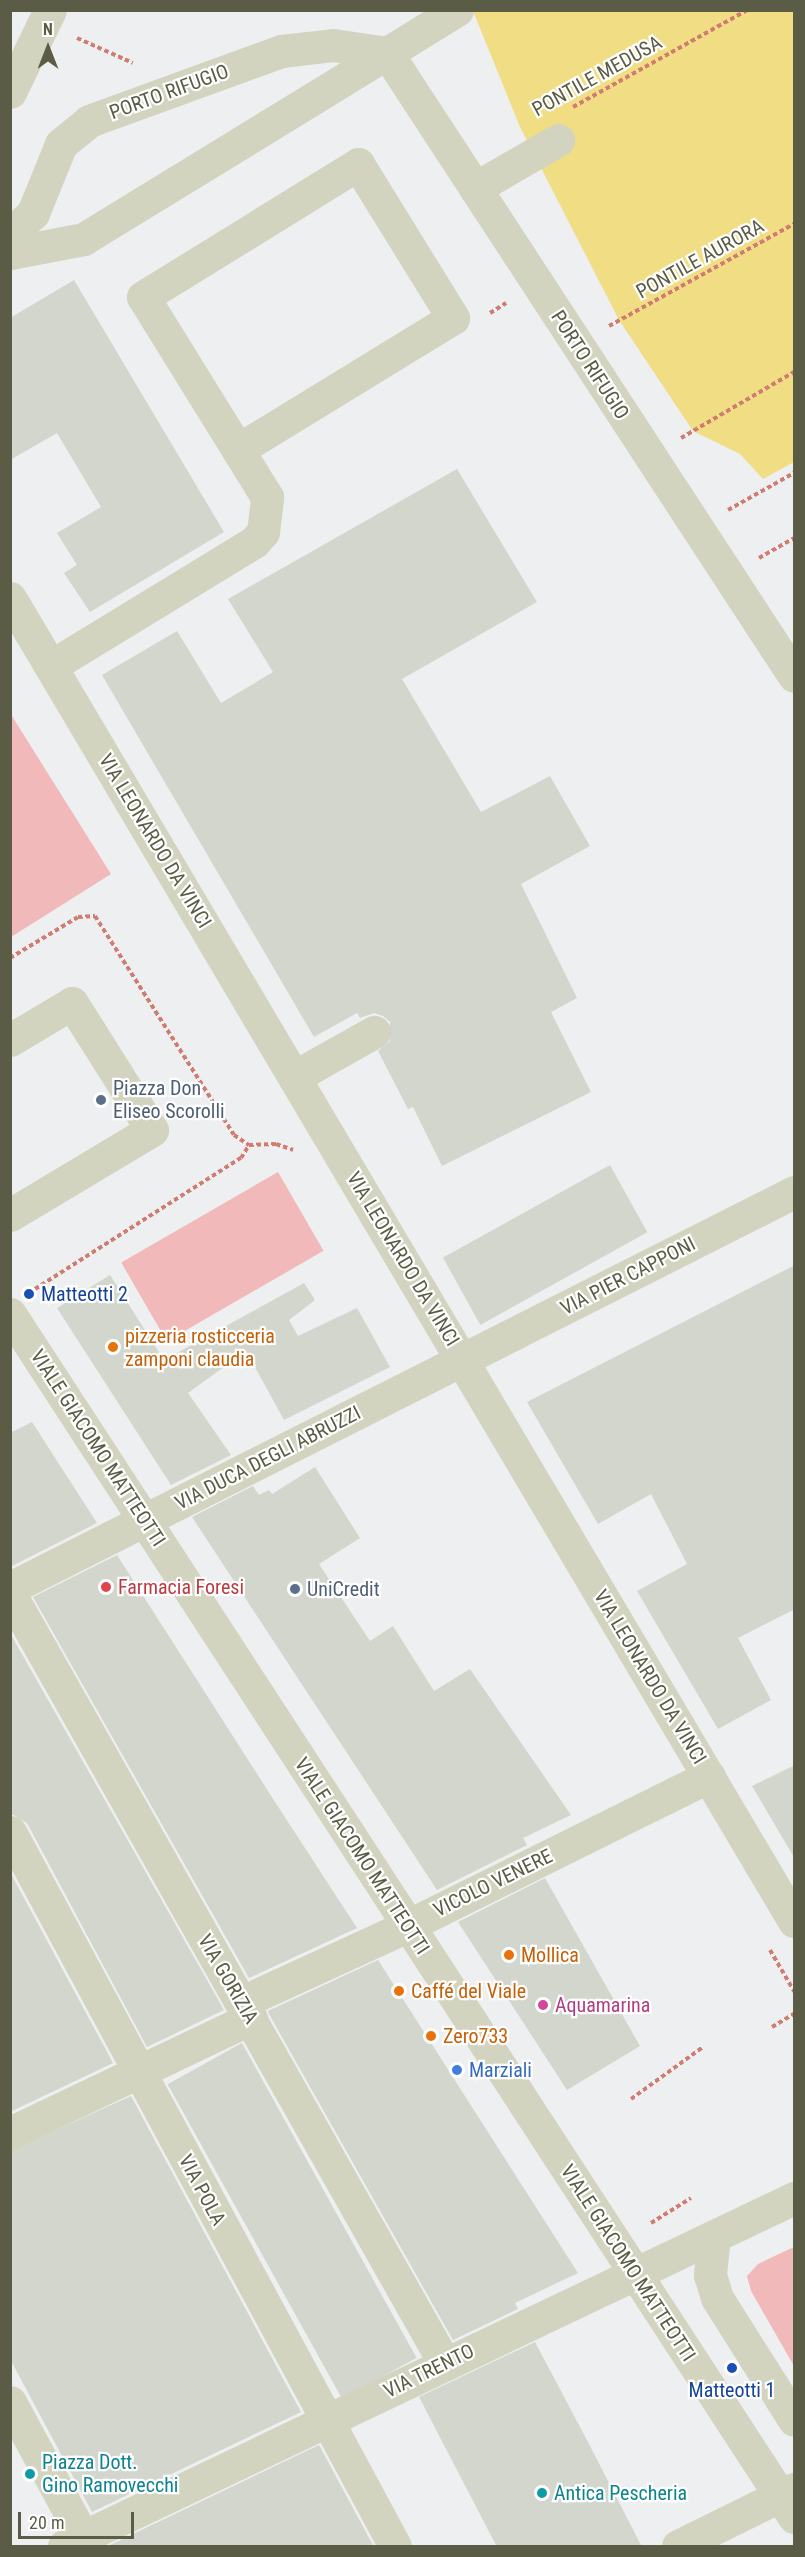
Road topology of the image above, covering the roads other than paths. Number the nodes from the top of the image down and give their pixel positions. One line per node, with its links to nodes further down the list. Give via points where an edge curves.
1 (457, 10): 3 (street)
2 (60, 23): 4 (street)
3 (387, 53): 6 (street, PORTO RIFUGIO); 7 (street, PORTO RIFUGIO, via 333,45 281,51 89,121 61,144 33,213); 8 (street, via 84,239)
4 (10, 92)
5 (561, 126): 6 (street)
6 (475, 188): 12 (street, PORTO RIFUGIO)
7 (10, 234)
8 (10, 253)
9 (238, 450): 9 (street, via 143,297 358,164 453,318); 11 (street, via 267,497 263,532 254,542)
10 (10, 598): 11 (street, VIA LEONARDO DA VINCI)
11 (51, 666): 15 (street, VIA LEONARDO DA VINCI)
12 (795, 676)
13 (374, 1032): 15 (street)
14 (10, 1040): 17 (street, via 72,1003 152,1130)
15 (294, 1077): 19 (street, VIA LEONARDO DA VINCI)
16 (795, 1192): 19 (street, VIA PIER CAPPONI)
17 (10, 1215)
18 (10, 1314): 20 (street, VIALE GIACOMO MATTEOTTI)
19 (462, 1360): 20 (street, VIA DUCA DEGLI ABRUZZI); 23 (street, VIA LEONARDO DA VINCI)
20 (145, 1520): 21 (street, VIA DUCA DEGLI ABRUZZI); 26 (street, VIALE GIACOMO MATTEOTTI)
21 (10, 1588)
22 (10, 1594): 27 (street, VIA GORIZIA)
23 (709, 1776): 25 (street, VIA LEONARDO DA VINCI); 26 (street, VICOLO VENERE)
24 (10, 1832): 28 (street, VIA POLA)
25 (795, 1921)
26 (407, 1926): 27 (street, VICOLO VENERE); 32 (street, VIALE GIACOMO MATTEOTTI)
27 (246, 2010): 28 (street, VICOLO VENERE); 33 (street, VIA GORIZIA)
28 (139, 2072): 29 (street, VICOLO VENERE); 35 (street, VIA POLA)
29 (10, 2133)
30 (795, 2198): 31 (street, VIA TRENTO)
31 (714, 2236): 32 (street, VIA TRENTO); 36 (street, via 710,2275 717,2298)
32 (634, 2272): 33 (street, VIA TRENTO); 37 (street, VIALE GIACOMO MATTEOTTI)
33 (445, 2364): 35 (street, VIA TRENTO)
34 (10, 2402): 38 (street)
35 (327, 2420): 38 (street, VIA TRENTO); 39 (street, VIA POLA)
36 (795, 2420)
37 (790, 2501): 40 (street)
38 (78, 2543)
39 (395, 2547)
40 (678, 2547)

